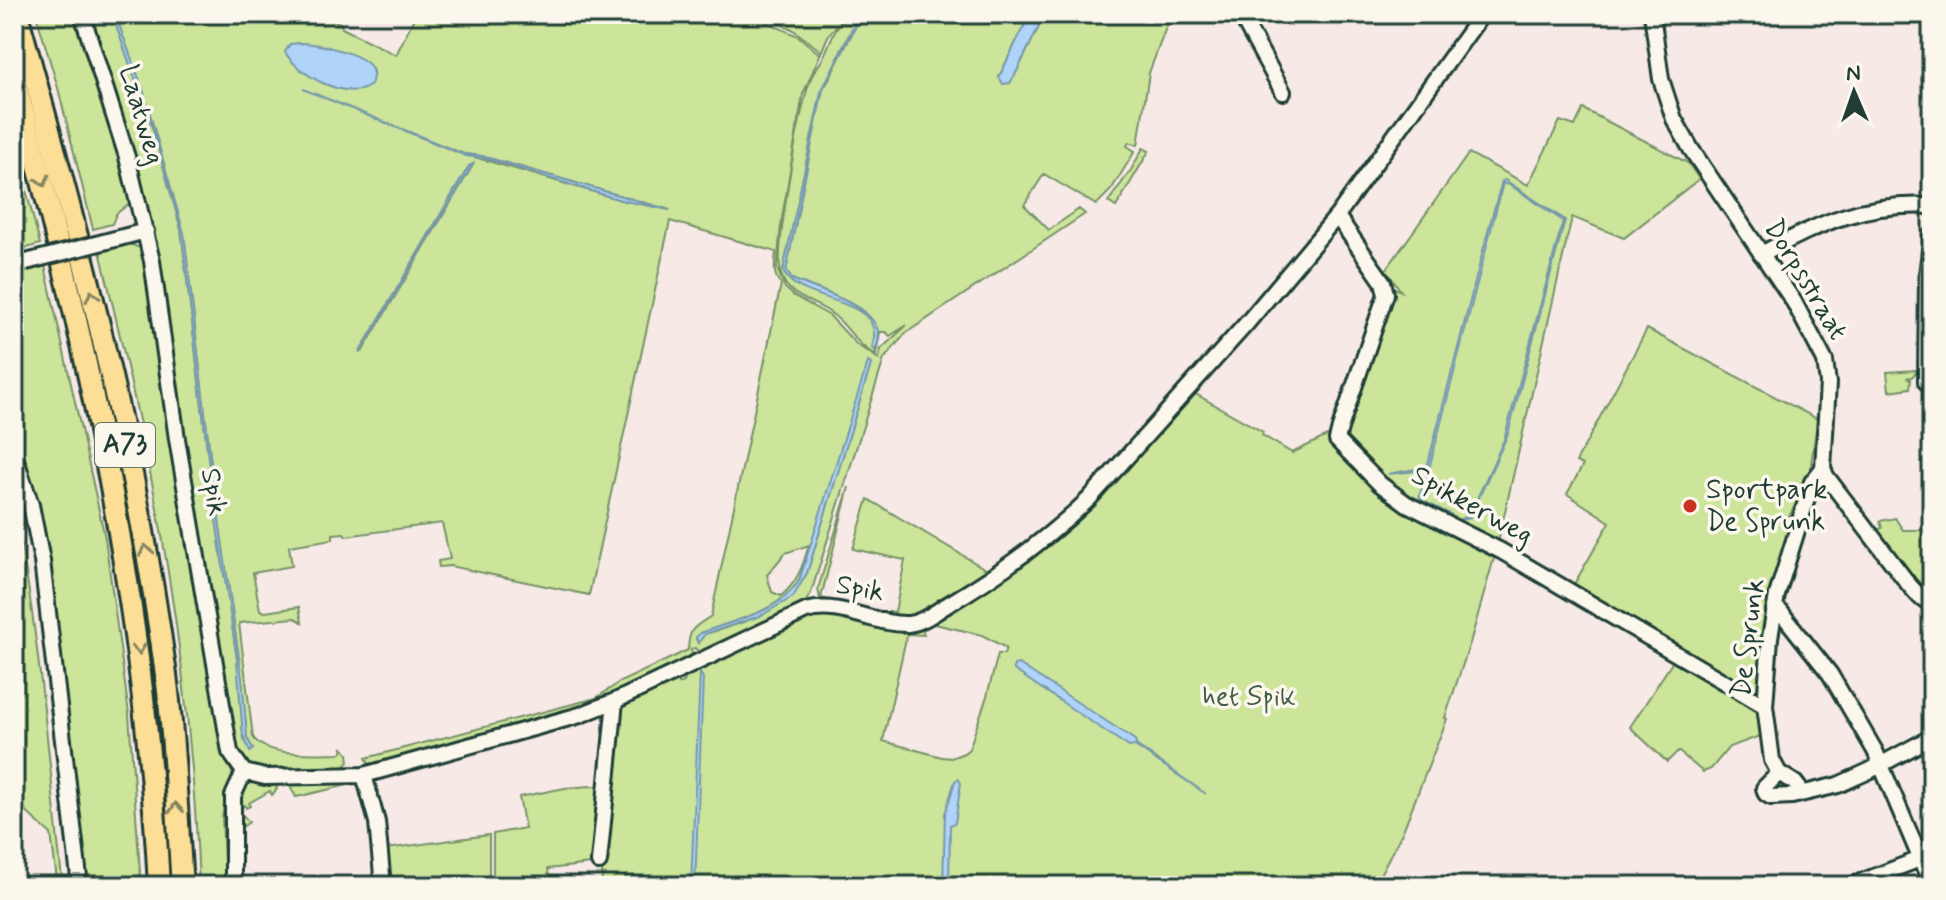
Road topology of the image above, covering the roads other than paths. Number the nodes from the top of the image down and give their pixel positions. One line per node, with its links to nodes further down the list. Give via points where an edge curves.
1 (17, 14): 33 (highway, A73, one-way to 1, via 166,679 153,588 67,192)
2 (82, 14): 10 (street, Laatweg)
3 (1240, 14): 7 (street)
4 (1482, 14): 9 (street)
5 (1652, 14): 12 (street, Dorpsstraat, via 1661,79 1674,119)
6 (14, 79): 27 (highway, A73, one-way to 27, via 51,213 114,498 143,681)
7 (1283, 92)
8 (1932, 206): 12 (street, via 1858,211)
9 (1337, 216): 19 (street, Spik, via 1089,499 997,575 923,619 903,624 816,608); 20 (street, Spikkerweg, via 1386,294 1340,428 1337,440 1345,450 1407,504 1526,565)
10 (146, 231): 13 (street, bridge); 23 (street, Spik, via 230,752)
11 (1932, 235): 14 (street)
12 (1761, 254): 16 (street, Dorpsstraat, via 1825,361)
13 (20, 264)
14 (1926, 382)
15 (14, 454): 30 (street, via 42,561)
16 (1823, 468): 17 (street, via 1910,586); 18 (street, De Sprunk, via 1812,482)
17 (1932, 604)
18 (1774, 610): 20 (street, De Sprunk); 22 (street, via 1830,674)
19 (615, 701): 25 (street, Spik); 29 (street)
20 (1765, 706): 24 (street, De Sprunk, via 1772,760)
21 (1932, 737): 22 (street, De Sprunk)
22 (1881, 764): 26 (street, De Sprunk, via 1838,785); 28 (street)
23 (244, 772): 25 (street, Spik, via 265,777); 34 (street, via 233,796)
24 (1779, 773): 26 (street); 26 (street, De Sprunk, via 1764,788 1766,794)
25 (364, 775): 35 (street, via 377,822)
26 (1802, 792)
27 (157, 851): 31 (highway, A73); 32 (highway, A73)
28 (1920, 859): 36 (street); 37 (street)
29 (599, 862)
30 (80, 886)
31 (152, 886)
32 (159, 886)
33 (182, 886)
34 (233, 886)
35 (383, 886)
36 (1850, 886)
37 (1932, 886)

